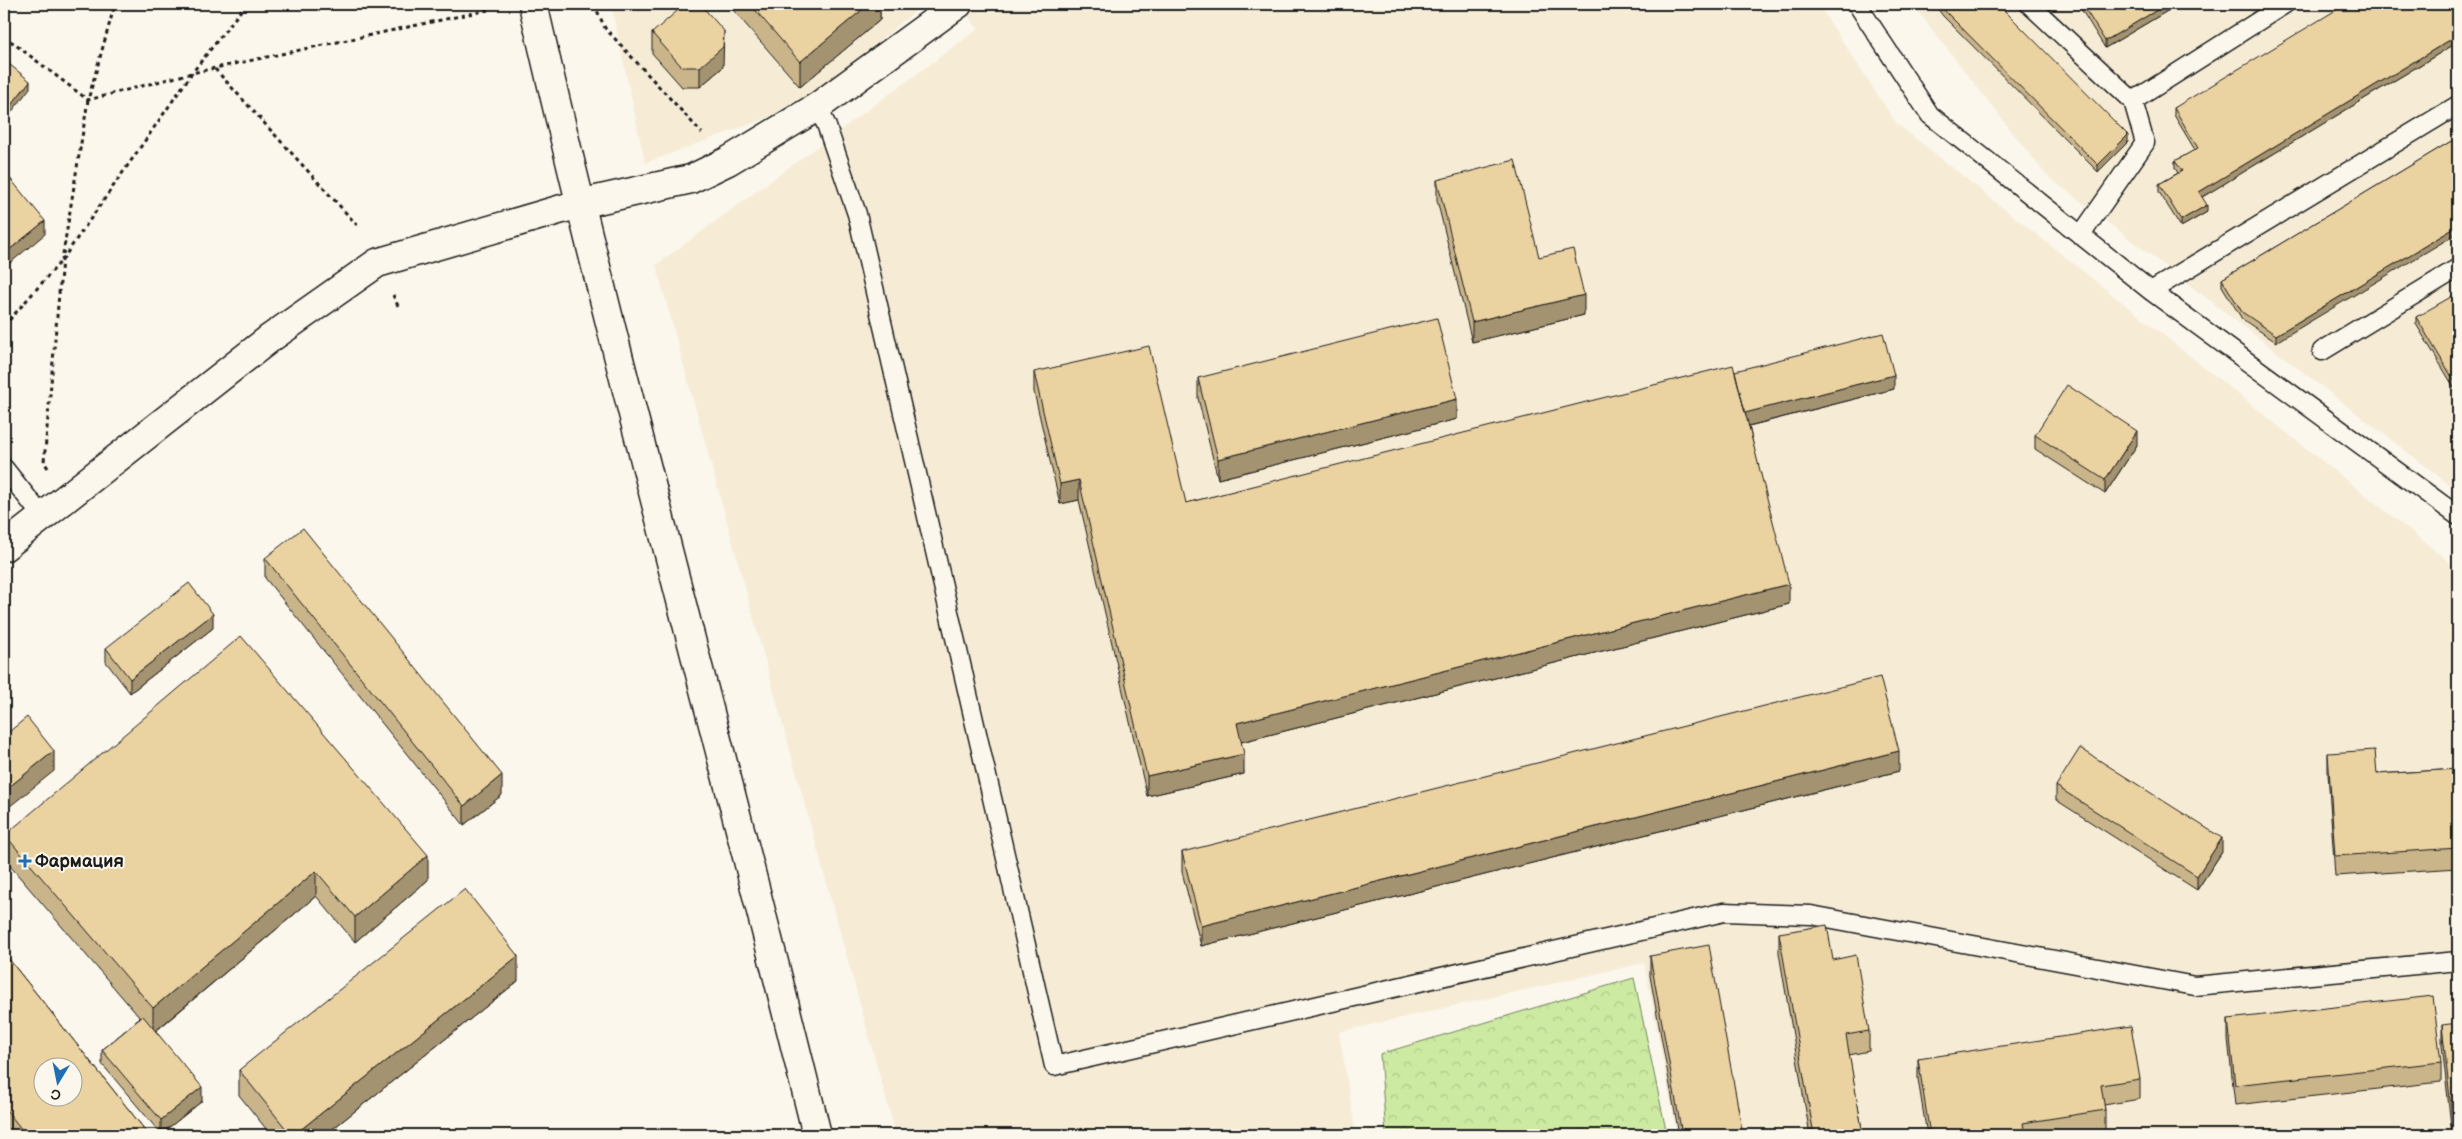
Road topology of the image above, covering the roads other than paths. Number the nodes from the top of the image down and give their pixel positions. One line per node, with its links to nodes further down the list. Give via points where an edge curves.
1 (533, 4): 9 (street)
2 (958, 4): 8 (street)
3 (1857, 4): 10 (lane, via 1930,115)
4 (2029, 4): 6 (lane)
5 (2286, 4): 6 (lane)
6 (2133, 101): 10 (lane, via 2145,143)
7 (2458, 105): 12 (lane)
8 (817, 107): 9 (street, via 728,161 691,179); 18 (lane, via 857,214 1054,1066 1724,912 1811,915 2195,986)
9 (579, 204): 15 (street, via 377,264 269,339); 19 (street, via 750,862)
10 (2081, 235): 12 (lane)
11 (2458, 268): 13 (lane)
12 (2151, 291): 16 (lane)
13 (2322, 351)
14 (4, 468): 15 (lane)
15 (42, 516): 17 (street)
16 (2458, 516)
17 (4, 547)
18 (2458, 961)
19 (817, 1135)

